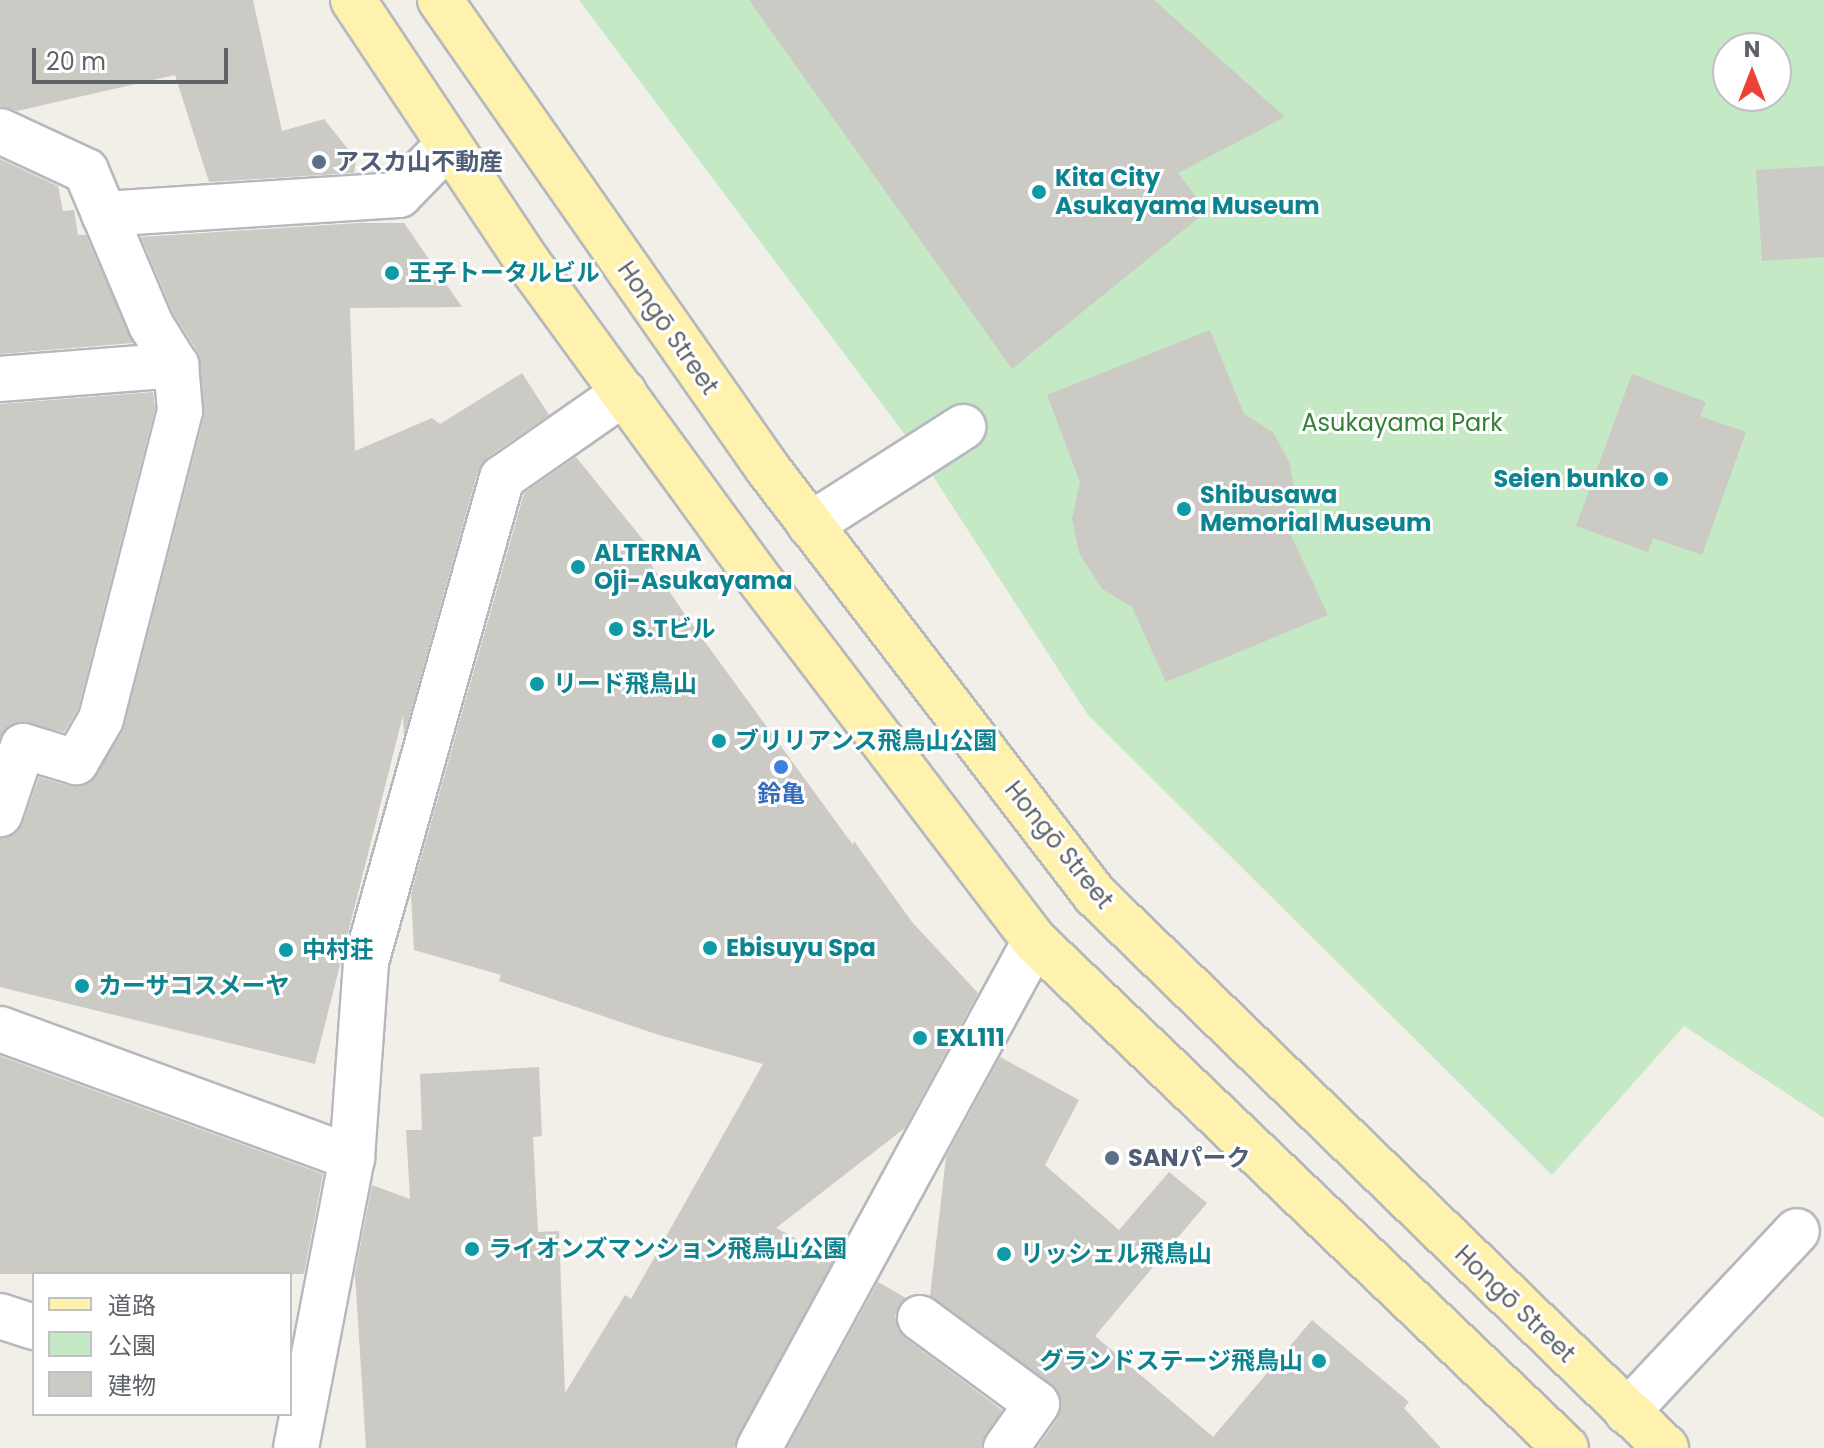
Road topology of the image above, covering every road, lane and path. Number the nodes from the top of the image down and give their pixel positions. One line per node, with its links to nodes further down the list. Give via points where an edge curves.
1 (353, 0): 4 (main road)
2 (440, 0): 10 (main road, Hongō Street)
3 (0, 131): 5 (street, via 86,171)
4 (449, 144): 5 (street, via 399,195); 8 (main road)
5 (104, 214): 6 (street, via 151,325)
6 (176, 365): 7 (street); 11 (street, via 180,411 101,719 76,762 23,746)
7 (0, 379)
8 (624, 393): 12 (main road); 14 (street, via 502,478 366,962)
9 (963, 427): 10 (street)
10 (810, 525): 19 (main road, Hongō Street, via 1095,895)
11 (0, 814)
12 (1035, 941): 21 (street); 23 (main road)
13 (0, 1029): 14 (street)
14 (352, 1158): 20 (street)
15 (1797, 1231): 19 (street)
16 (0, 1316): 18 (street)
17 (920, 1318): 22 (street, via 1037,1404)
18 (32, 1326)
19 (1627, 1412): 24 (main road, Hongō Street)
20 (297, 1420)
21 (759, 1448)
22 (1006, 1448)
23 (1566, 1448)
24 (1666, 1448)

